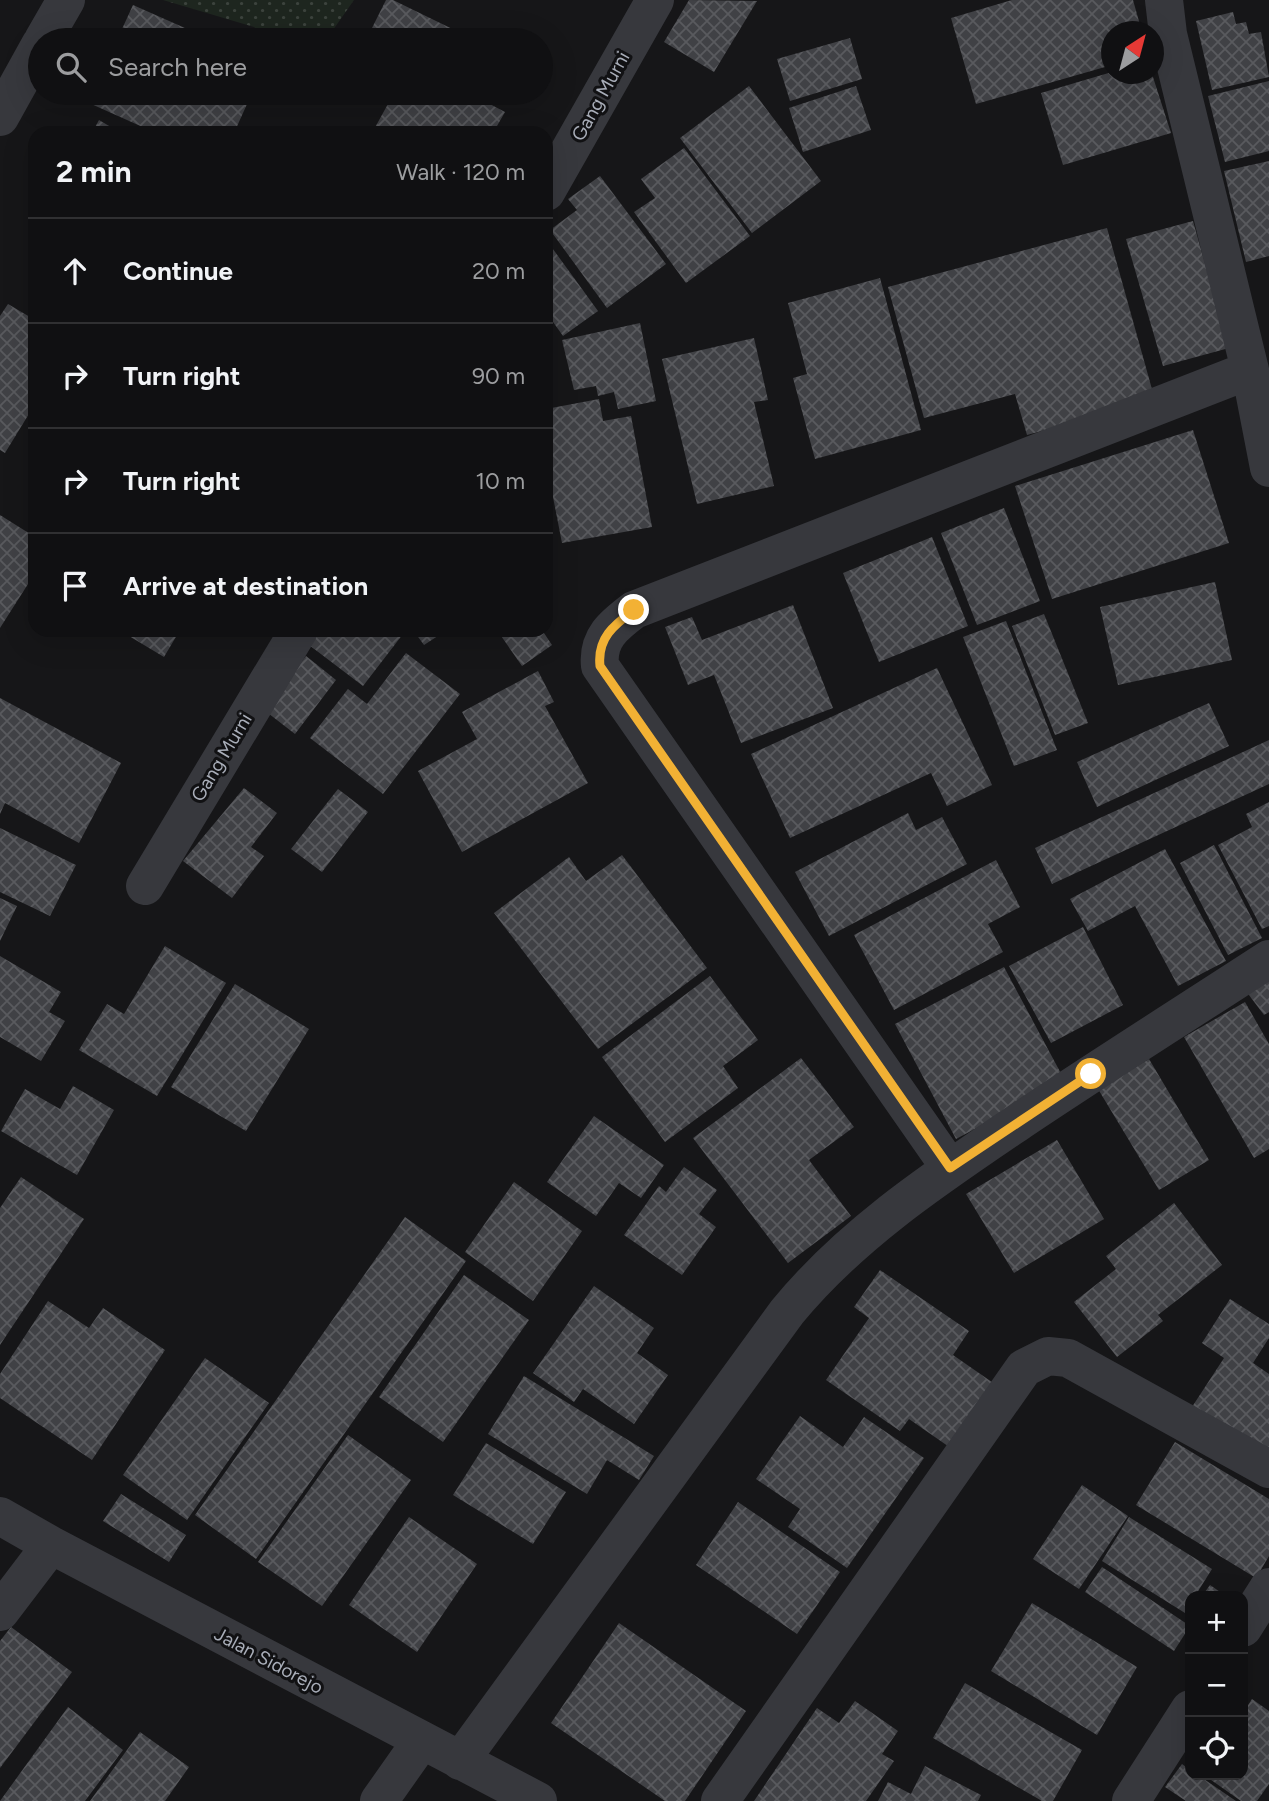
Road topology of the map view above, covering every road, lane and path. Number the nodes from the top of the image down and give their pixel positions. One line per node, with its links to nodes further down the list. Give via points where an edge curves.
1 (66, 0): 4 (street)
2 (654, 0): 7 (street, Gang Murni)
3 (1164, 0): 8 (street, via 1168,34)
4 (50, 28)
5 (28, 67): 6 (street)
6 (0, 117)
7 (553, 180)
8 (1250, 370): 9 (street); 13 (street, via 634,610 614,625 598,651 600,666)
9 (1269, 468)
10 (295, 637): 11 (street, Gang Murni)
11 (145, 886)
12 (1269, 959): 13 (street)
13 (950, 1168): 22 (street, via 818,1274)
14 (1269, 1469): 25 (street, via 1068,1358 1048,1356 1024,1368)
15 (0, 1516): 16 (street, Jalan Sidorejo)
16 (51, 1545): 18 (street); 21 (street, Jalan Sidorejo)
17 (1269, 1587): 19 (street)
18 (0, 1612)
19 (1248, 1620)
20 (1185, 1717): 26 (street)
21 (422, 1740): 22 (street, Jalan Sidorejo); 23 (street)
22 (460, 1760): 24 (street, Jalan Sidorejo)
23 (379, 1801)
24 (538, 1801)
25 (720, 1801)
26 (1130, 1801)

